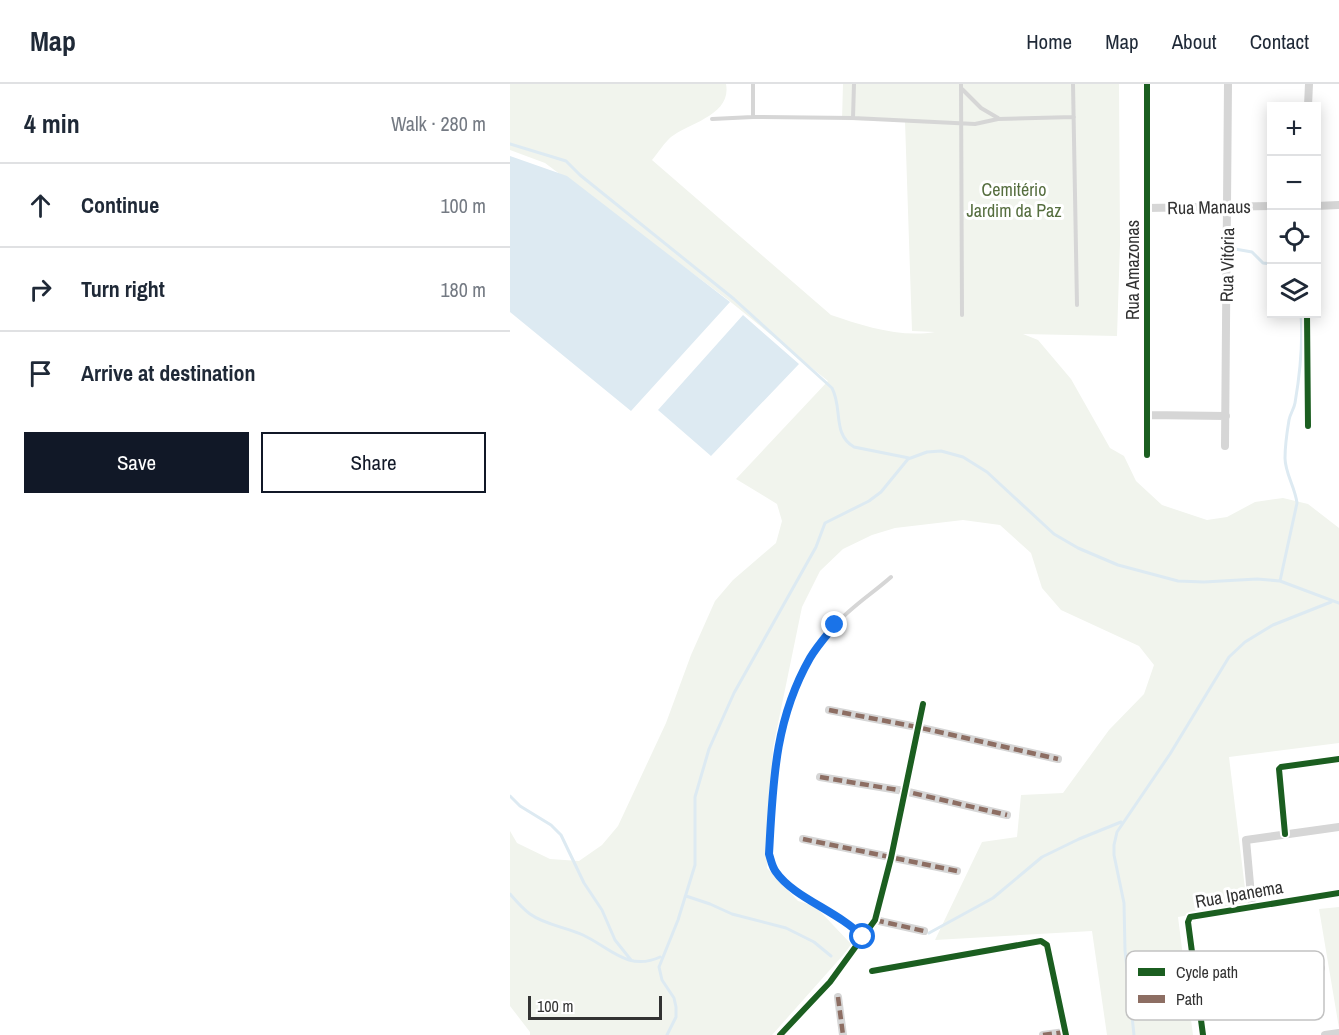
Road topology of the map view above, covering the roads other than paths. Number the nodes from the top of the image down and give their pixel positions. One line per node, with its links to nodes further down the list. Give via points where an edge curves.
1 (753, 84): 9 (lane)
2 (854, 84): 10 (lane)
3 (1073, 84): 11 (lane)
4 (1147, 84): 19 (street, Rua Amazonas)
5 (1228, 84): 18 (street, Rua Vitória)
6 (1309, 84): 8 (street)
7 (961, 86): 12 (lane, via 981,108); 14 (lane)
8 (1308, 102)
9 (753, 117): 10 (lane); 13 (lane)
10 (854, 117): 14 (lane)
11 (1074, 117): 12 (lane); 20 (lane)
12 (998, 118): 14 (lane, via 980,124)
13 (712, 119)
14 (961, 122): 21 (lane)
15 (1267, 206): 18 (street, Rua Manaus)
16 (1321, 206): 17 (street)
17 (1339, 206)
18 (1228, 207): 19 (street, Rua Manaus); 24 (street, Rua Vitória)
19 (1146, 208): 23 (street, Rua Amazonas)
20 (1077, 305)
21 (962, 315)
22 (1307, 318): 25 (street)
23 (1147, 415): 24 (street); 27 (street, Rua Amazonas)
24 (1226, 416): 26 (street, Rua Vitória)
25 (1308, 426)
26 (1225, 446)
27 (1147, 455)
28 (891, 577): 46 (lane, via 835,625 810,657 788,707 773,786 769,854 774,870 793,889 842,918)
29 (923, 704): 31 (street)
30 (829, 710): 31 (street)
31 (917, 727): 32 (street); 35 (street)
32 (1058, 759)
33 (1339, 759): 38 (street, via 1281,766)
34 (820, 777): 35 (street)
35 (904, 791): 36 (street); 40 (street)
36 (1007, 815)
37 (1339, 827): 38 (street)
38 (1285, 834): 43 (street, via 1246,840)
39 (803, 840): 40 (street)
40 (891, 858): 41 (street); 44 (street)
41 (957, 871)
42 (1339, 893): 43 (street, Rua Ipanema)
43 (1252, 906): 47 (street, Rua Ipanema, via 1190,917)
44 (875, 920): 45 (street); 46 (street)
45 (924, 931)
46 (863, 937): 53 (street, via 830,982)
47 (1192, 951)
48 (872, 971): 51 (street, via 1045,942)
49 (838, 997): 54 (street)
50 (1201, 1020): 56 (street, Rua Ipanema)
51 (1066, 1033): 55 (street)
52 (1339, 1033): 57 (street)
53 (780, 1035)
54 (843, 1035)
55 (1043, 1035)
56 (1203, 1035)
57 (1325, 1035)

